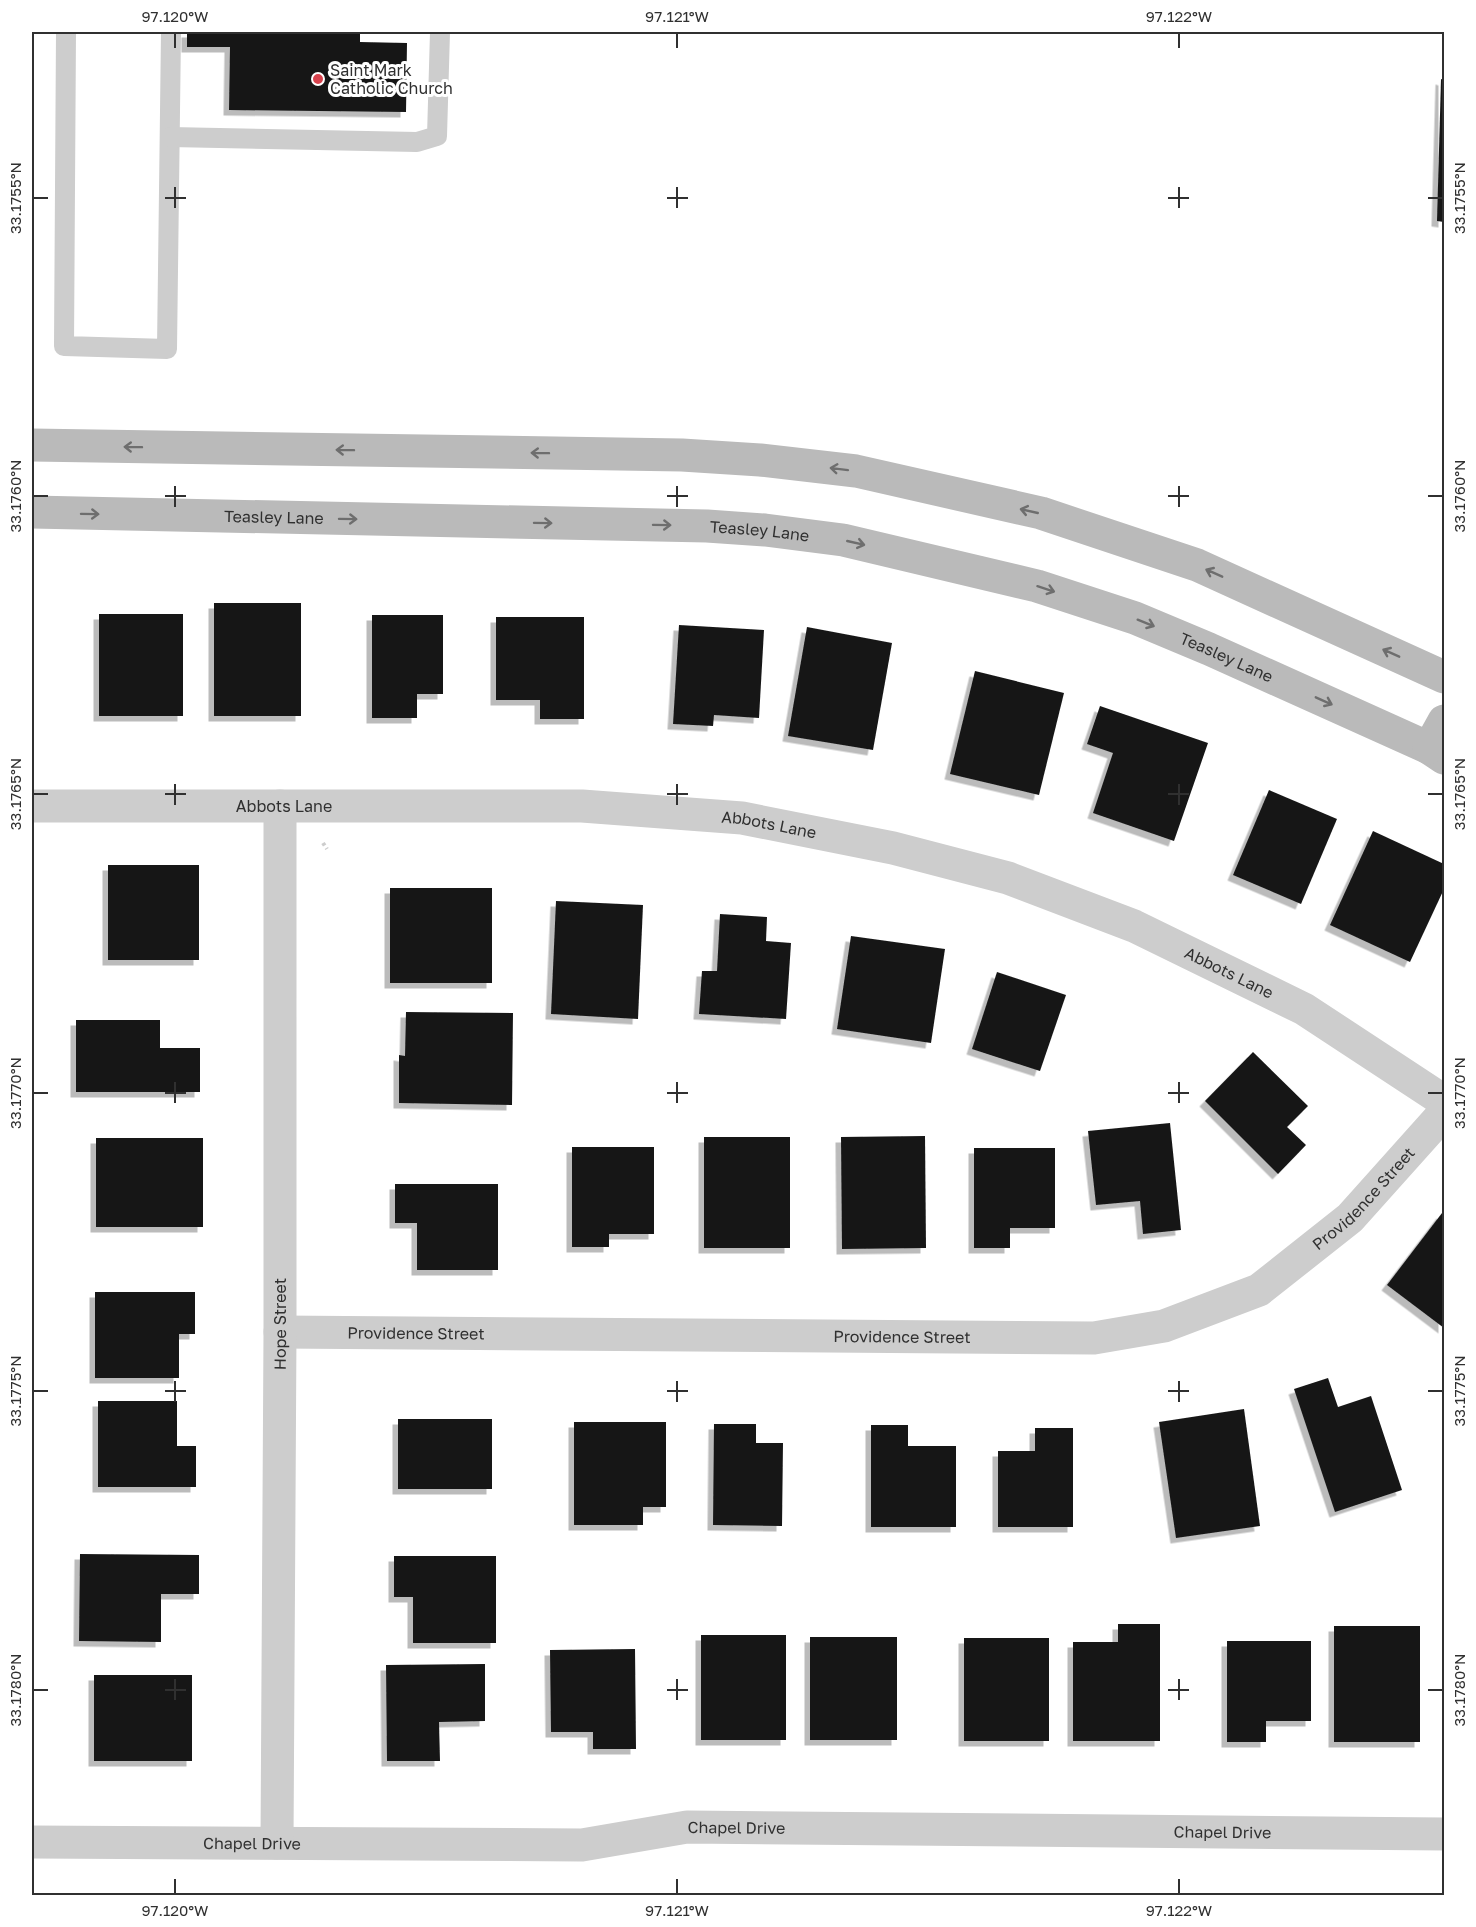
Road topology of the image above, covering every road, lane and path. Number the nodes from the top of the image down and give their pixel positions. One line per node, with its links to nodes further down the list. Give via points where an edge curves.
1 (66, 32): 4 (lane, via 64,346 167,349)
2 (171, 32): 4 (lane)
3 (440, 32): 4 (lane, via 437,136 417,142)
4 (170, 137)
5 (32, 446): 7 (main road, one-way to 5, via 1197,565 1041,513 856,471 682,455)
6 (32, 512): 8 (main road, Teasley Lane, one-way to 8, via 707,526 843,540 1037,586 1135,618)
7 (1444, 677)
8 (1439, 742)
9 (32, 806): 10 (street, Abbots Lane)
10 (280, 806): 13 (street, Abbots Lane, via 582,806 742,818 893,848 1008,878 1134,926 1304,1009); 15 (street, Hope Street)
11 (323, 843): 12 (path)
12 (327, 849)
13 (1444, 1101)
14 (1444, 1113): 15 (street, Providence Street, via 1350,1218 1259,1290 1164,1326 1094,1338)
15 (280, 1332): 18 (street, Hope Street)
16 (1444, 1834): 18 (street, Chapel Drive, via 687,1827 582,1845)
17 (32, 1842): 18 (street, Chapel Drive)
18 (277, 1843)

